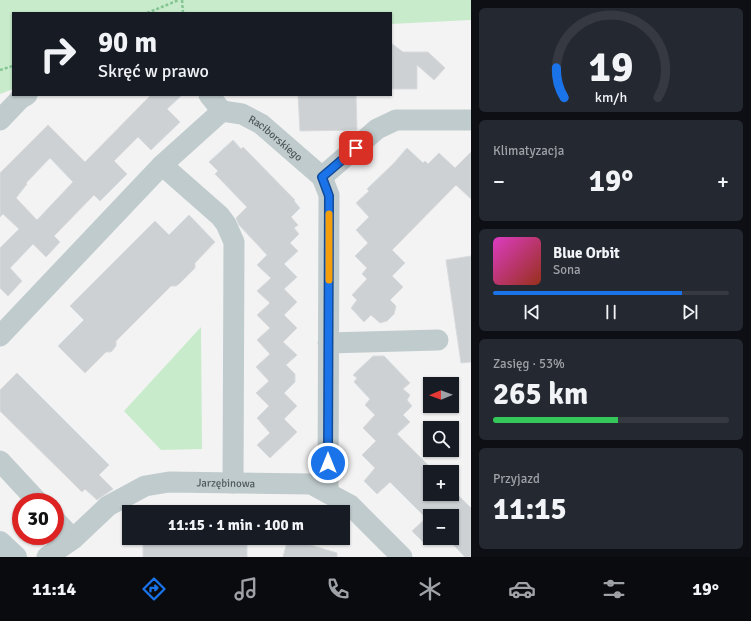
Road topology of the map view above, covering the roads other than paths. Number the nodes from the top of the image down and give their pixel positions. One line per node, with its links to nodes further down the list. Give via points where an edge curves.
1 (25, 96): 4 (street)
2 (210, 96): 3 (street)
3 (222, 111): 6 (street); 7 (street, Raciborskiego, via 242,114 261,124)
4 (0, 120)
5 (471, 120): 7 (street, via 396,120 377,129)
6 (162, 165): 8 (street); 12 (street, via 220,216 234,242)
7 (322, 177): 10 (street, Raciborskiego, via 329,196)
8 (0, 336)
9 (438, 340): 10 (street)
10 (328, 342): 14 (street, Raciborskiego)
11 (0, 462): 13 (street)
12 (232, 483): 14 (street, Jarzębinowa, via 311,484); 16 (street, Jarzębinowa, via 169,482 145,486 108,506)
13 (29, 493)
14 (328, 493): 20 (street, Jarzębinowa, via 350,505)
15 (64, 530): 16 (street)
16 (73, 539): 19 (street, Jarzębinowa)
17 (0, 542): 18 (street)
18 (16, 557)
19 (47, 557)
20 (402, 557)

